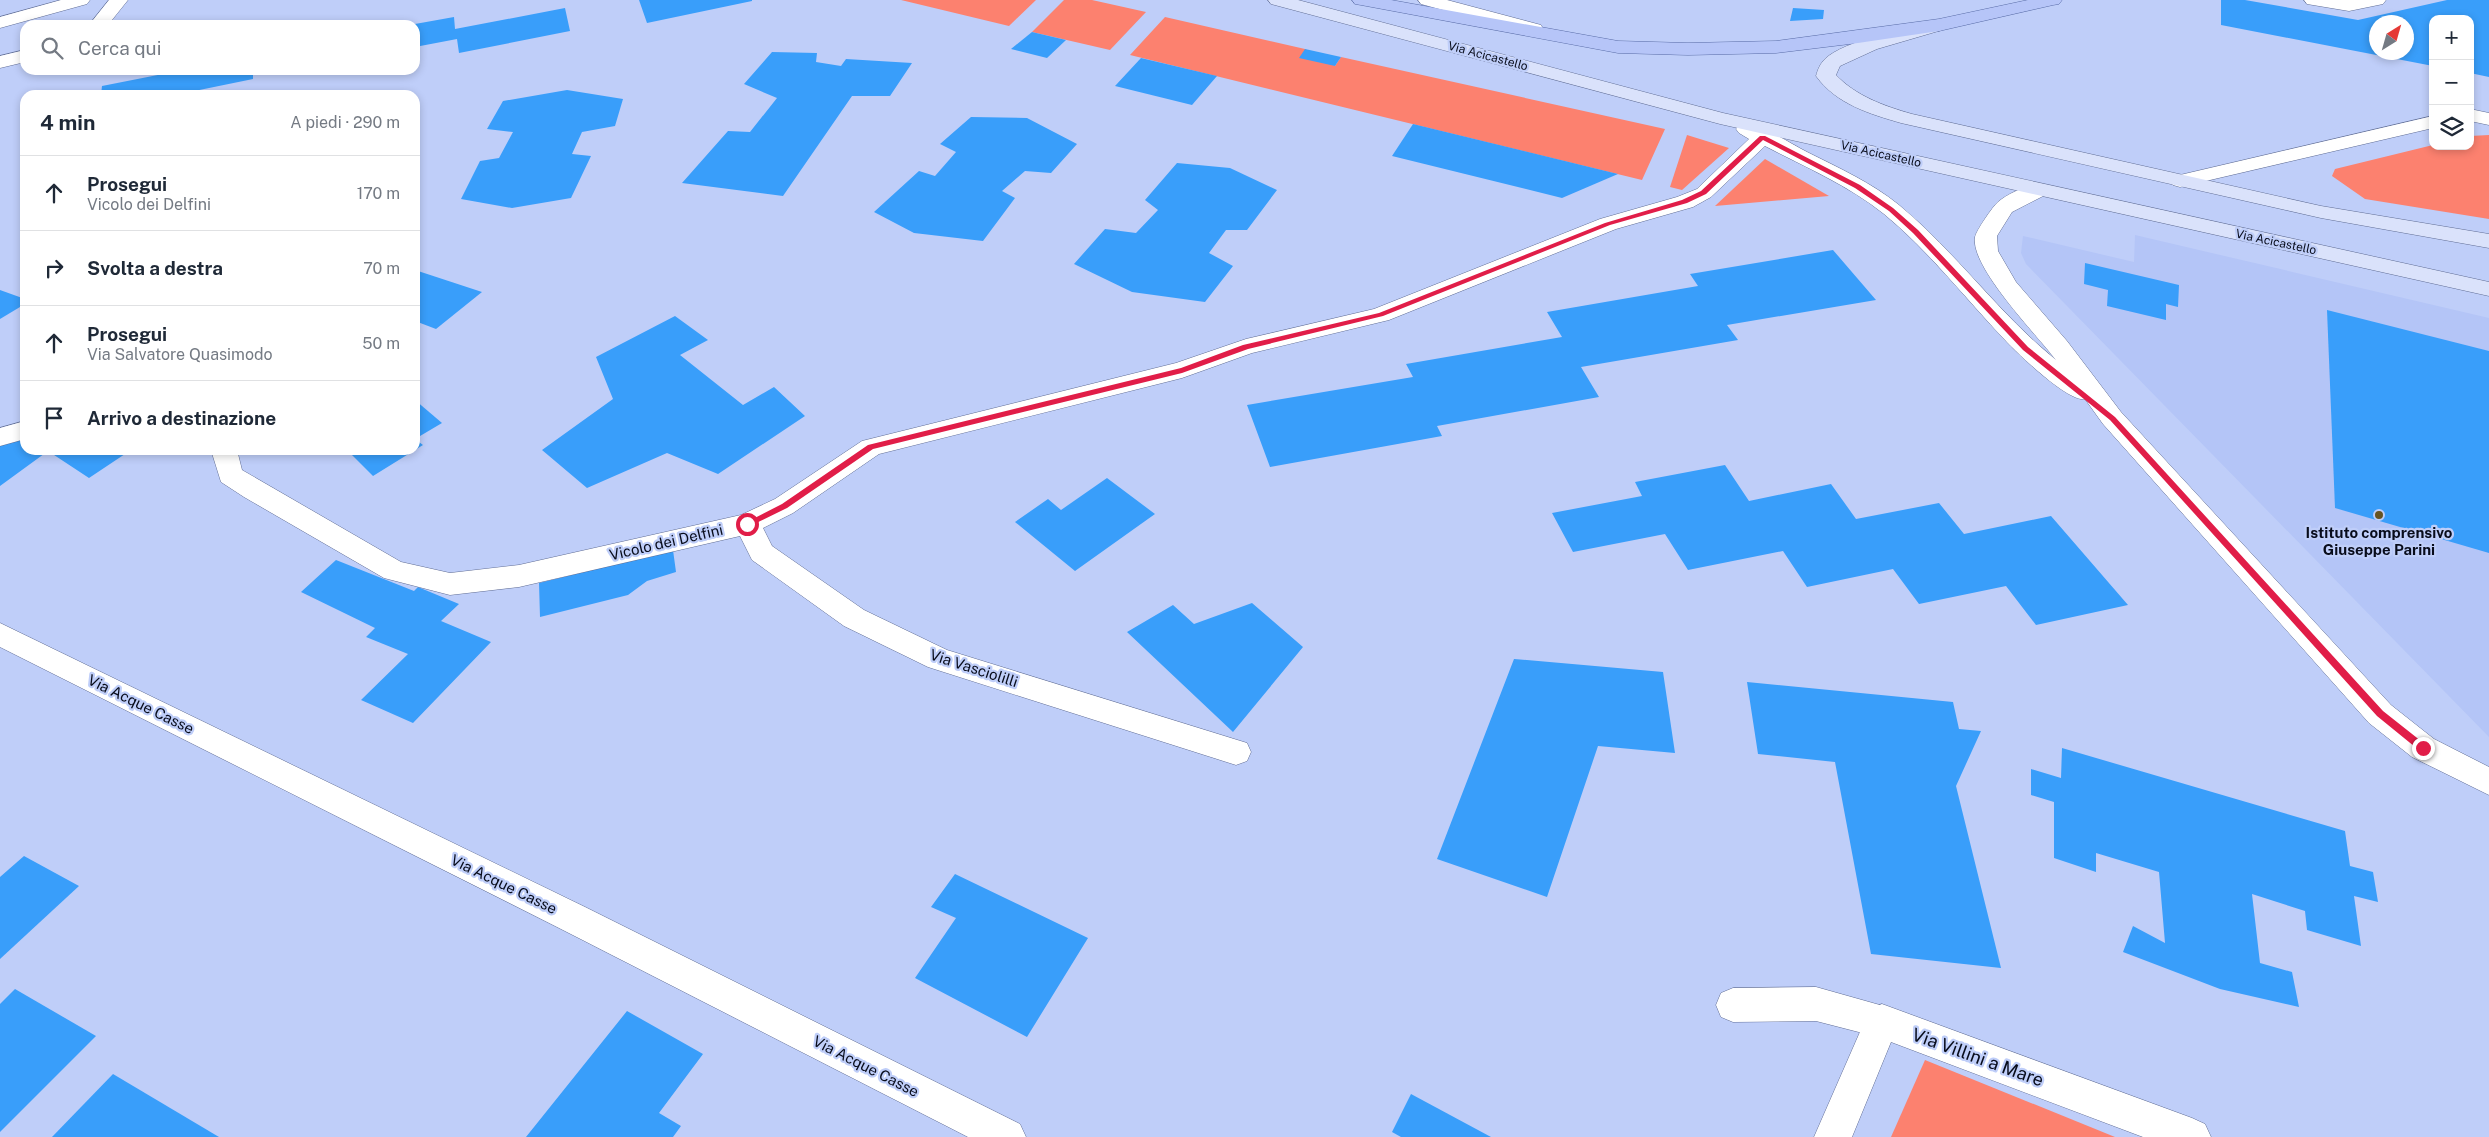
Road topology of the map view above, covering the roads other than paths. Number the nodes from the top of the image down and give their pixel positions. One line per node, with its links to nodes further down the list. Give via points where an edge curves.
1 (81, 0): 10 (street)
2 (119, 0): 9 (street)
3 (1277, 0): 16 (main road, Via Acicastello)
4 (1361, 0): 12 (main road)
5 (1427, 0): 12 (street)
6 (2054, 0): 11 (main road)
7 (2313, 0): 8 (street, via 2349,6)
8 (2377, 0)
9 (102, 20)
10 (0, 23)
11 (1939, 25): 12 (main road, via 1776,47 1618,47); 20 (main road, via 1834,60 1827,68 1826,76 1835,86 1859,101 1908,119)
12 (1568, 38)
13 (20, 57): 14 (street)
14 (0, 62)
15 (2474, 116): 17 (street)
16 (1720, 118): 19 (street); 21 (main road, Via Acicastello)
17 (2489, 119)
18 (2429, 123): 20 (street)
19 (1762, 137): 24 (street, via 1858,186 1891,210 2026,348); 28 (street, Vicolo dei Delfini, via 1704,193 1685,202 1608,224 1381,314 1246,347 1182,370 871,447 784,506)
20 (2180, 181): 22 (main road, via 2321,212)
21 (2040, 190): 23 (main road, Via Acicastello); 24 (street, via 2004,208 1986,236 1987,251 2007,286 2059,347)
22 (2489, 241)
23 (2489, 289)
24 (2112, 418): 31 (street, via 2380,714 2423,748)
25 (20, 431): 26 (street)
26 (0, 436)
27 (225, 455): 28 (street, Vicolo dei Delfini, via 230,475 394,571 450,584 519,576)
28 (747, 524): 30 (street, Via Vasciolilli, via 762,553 854,618 938,659)
29 (0, 634): 34 (street, Via Acque Casse)
30 (1236, 752)
31 (2489, 782)
32 (1733, 1005): 33 (street, Via Villini a Mare, via 1816,1004)
33 (1882, 1021): 35 (street); 36 (street, Via Villini a Mare)
34 (1007, 1137)
35 (1833, 1137)
36 (2192, 1137)

